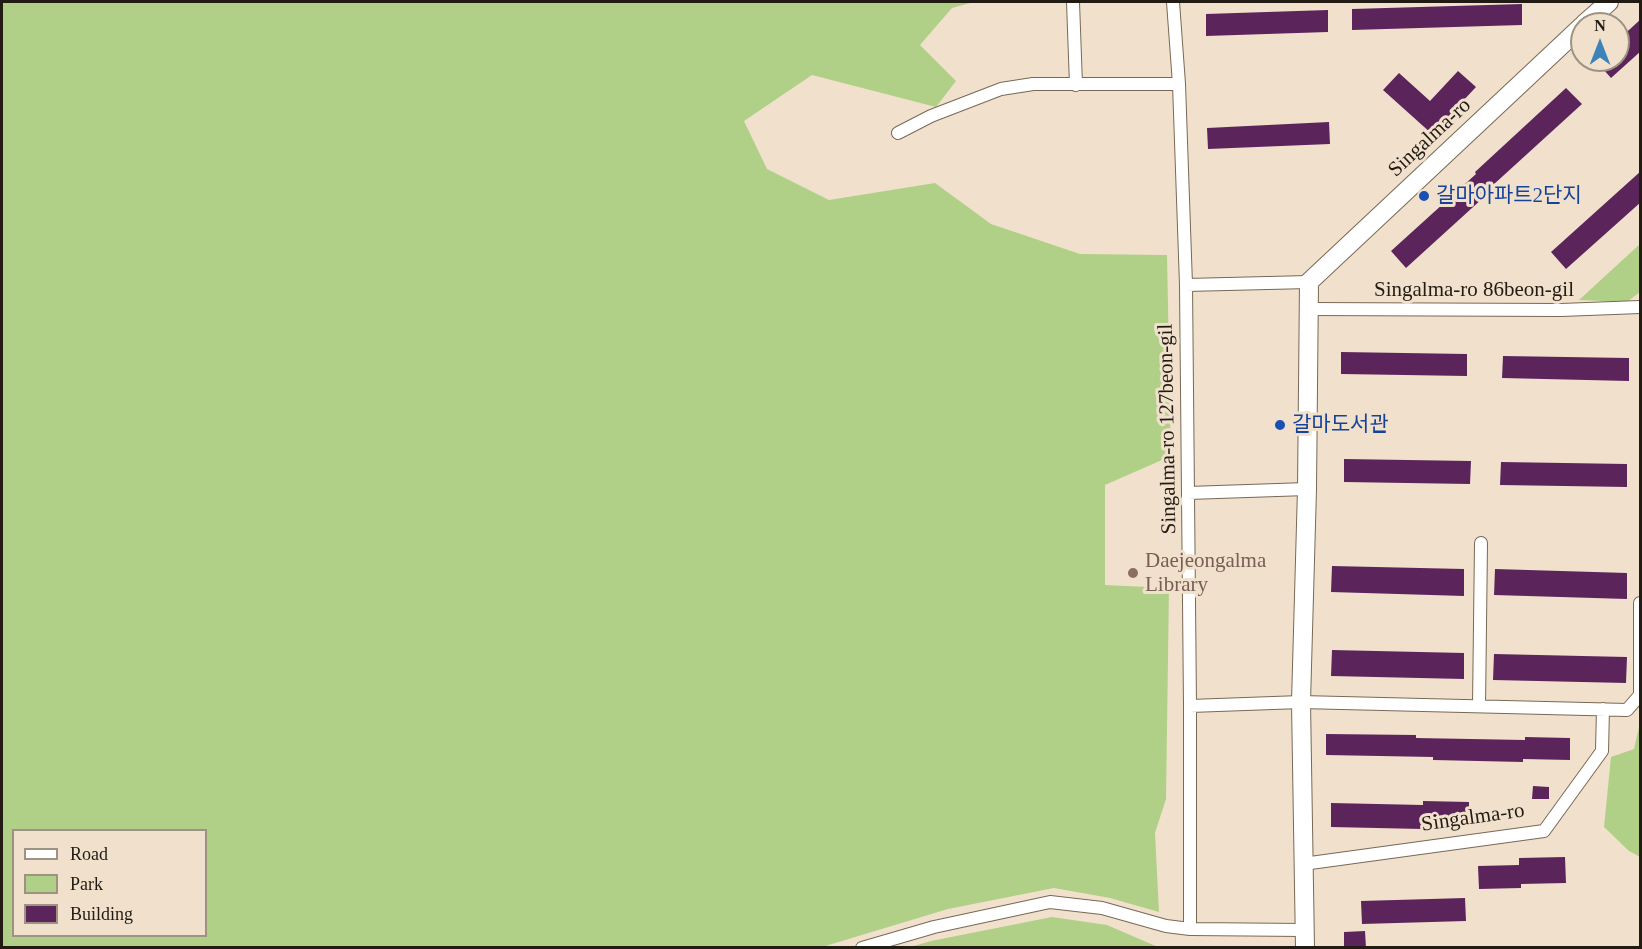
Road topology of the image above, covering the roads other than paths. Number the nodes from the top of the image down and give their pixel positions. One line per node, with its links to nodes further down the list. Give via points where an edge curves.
1 (1073, 2): 5 (street)
2 (1173, 2): 4 (street, Singalma-ro 127beon-gil)
3 (1570, 37): 7 (street, Singalma-ro)
4 (1179, 84): 5 (street); 8 (street, Singalma-ro 127beon-gil)
5 (1076, 85): 6 (street, via 1033,84 1001,89)
6 (898, 133)
7 (1309, 282): 8 (street); 10 (street)
8 (1186, 285): 12 (street, Singalma-ro 127beon-gil)
9 (1641, 307): 10 (street, Singalma-ro 86beon-gil)
10 (1308, 309): 11 (street)
11 (1307, 489): 12 (street); 15 (street)
12 (1188, 493): 16 (street, Singalma-ro 127beon-gil)
13 (1481, 543): 17 (street)
14 (1641, 603): 18 (street, via 1640,695 1627,710)
15 (1301, 702): 16 (street); 17 (street); 19 (street)
16 (1190, 706): 20 (street, Singalma-ro 127beon-gil)
17 (1479, 706): 18 (street)
18 (1603, 709): 19 (street, Singalma-ro, via 1602,751 1544,831)
19 (1303, 864): 21 (street)
20 (1190, 929): 21 (street); 22 (street, via 1102,908 1050,902 934,927)
21 (1304, 939)
22 (862, 948)

